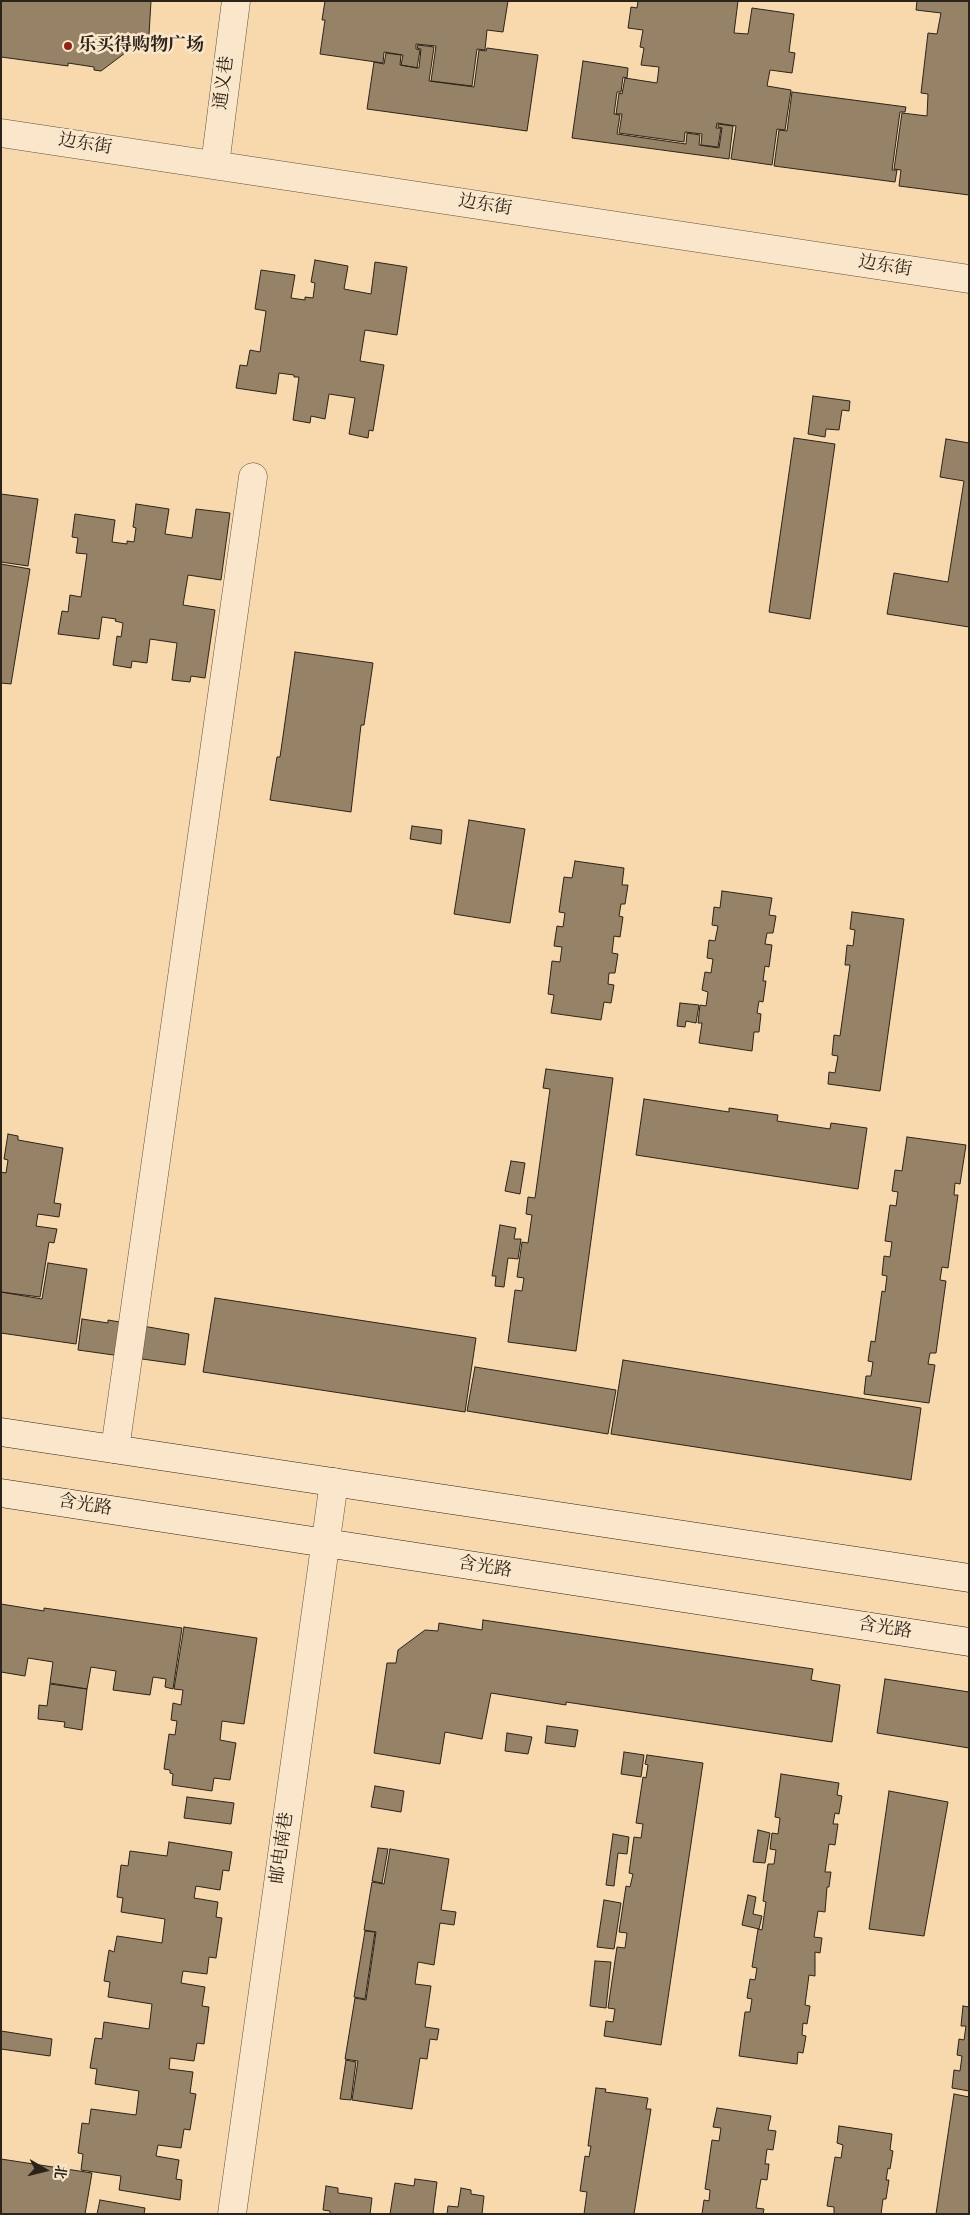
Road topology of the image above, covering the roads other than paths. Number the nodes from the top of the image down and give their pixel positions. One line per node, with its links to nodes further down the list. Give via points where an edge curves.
1 (236, 1): 3 (street, 通义巷)
2 (1, 133): 3 (street, 边东街)
3 (215, 165): 4 (street, 边东街)
4 (969, 279)
5 (253, 477): 7 (street)
6 (1, 1432): 7 (street)
7 (115, 1449): 8 (street)
8 (334, 1482): 10 (street, 邮电南巷); 11 (street)
9 (1, 1493): 10 (street, 含光路)
10 (326, 1544): 12 (street, 含光路); 13 (street, 邮电南巷)
11 (969, 1578)
12 (969, 1642)
13 (232, 2214)

